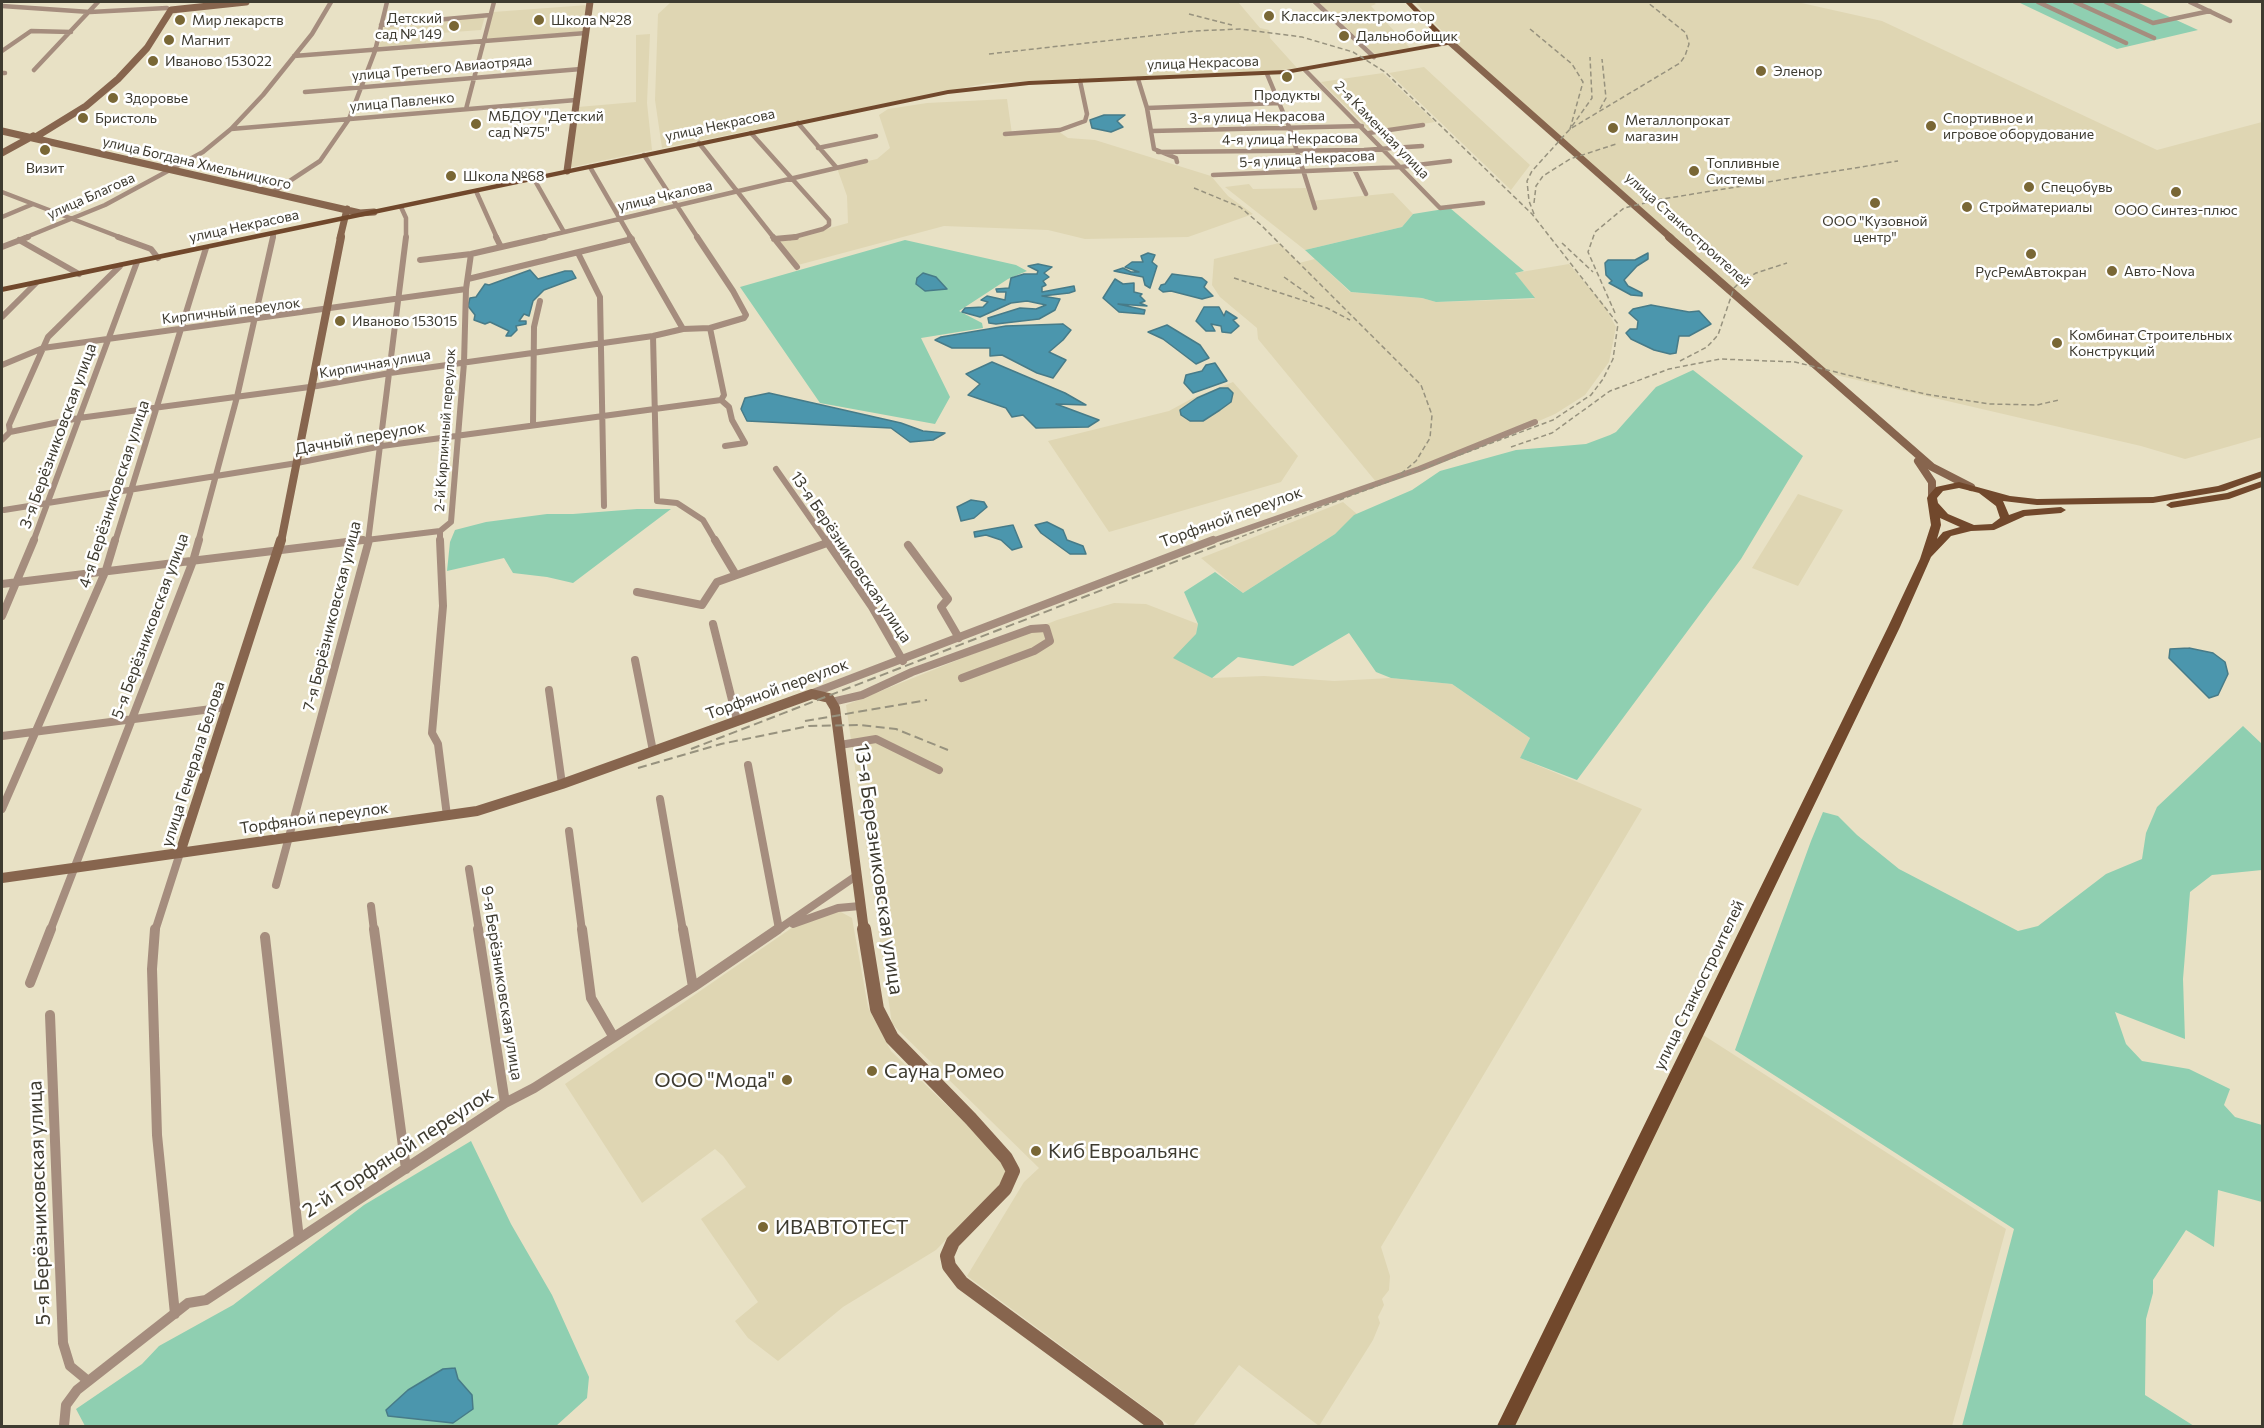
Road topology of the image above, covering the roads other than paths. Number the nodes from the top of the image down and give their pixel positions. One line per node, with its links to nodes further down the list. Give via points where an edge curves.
1 (98, 2): 17 (street)
2 (230, 2): 15 (main road)
3 (246, 2): 15 (main road)
4 (331, 2): 29 (street, улица Благова)
5 (387, 2): 20 (street)
6 (494, 2): 18 (street)
7 (590, 2): 22 (main road)
8 (1315, 2): 30 (street)
9 (1409, 2): 25 (main road, улица Станкостроителей)
10 (2038, 2): 26 (street)
11 (2075, 2): 23 (street)
12 (2106, 2): 16 (street, via 2153,23)
13 (2190, 2): 16 (street)
14 (2, 6): 17 (street)
15 (170, 7): 17 (street); 56 (main road, via 141,55 118,79 86,106)
16 (2210, 11): 19 (street)
17 (90, 12): 21 (street)
18 (490, 15): 20 (street); 24 (street)
19 (2230, 21)
20 (381, 25): 28 (street)
21 (71, 32): 27 (street, via 31,31); 32 (street)
22 (586, 33): 24 (street); 31 (main road)
23 (2154, 38)
24 (484, 42): 28 (street); 35 (street)
25 (1450, 43): 30 (main road, улица Некрасова); 142 (main road, улица Станкостроителей)
26 (2126, 43)
27 (2, 51)
28 (375, 51): 29 (street); 38 (street)
29 (294, 56): 49 (street, улица Благова)
30 (1374, 57): 33 (main road, улица Некрасова)
31 (581, 69): 35 (street, улица Третьего Авиаотряда); 40 (main road)
32 (34, 70)
33 (1305, 70): 34 (main road, улица Некрасова); 47 (street, 2-я Каменная улица)
34 (1267, 74): 36 (main road, улица Некрасова); 41 (street)
35 (476, 78): 38 (street, улица Третьего Авиаотряда); 43 (street)
36 (1138, 79): 37 (main road, улица Некрасова); 42 (street)
37 (1080, 81): 45 (main road, улица Некрасова, via 990,86); 54 (street, via 1085,122 1060,130)
38 (363, 87): 39 (street, улица Третьего Авиаотряда); 44 (street)
39 (305, 92)
40 (576, 100): 43 (street, улица Павленко); 73 (main road)
41 (1280, 103): 42 (street); 50 (street)
42 (1147, 108): 51 (street)
43 (466, 109): 44 (street, улица Павленко)
44 (349, 119): 49 (street, улица Павленко); 81 (street, via 320,161)
45 (798, 123): 52 (main road, улица Некрасова); 59 (street)
46 (1423, 125): 53 (street)
47 (1362, 126): 50 (street, 3-я улица Некрасова); 53 (street, 2-я Каменная улица)
48 (2, 129): 56 (main road, улица Богдана Хмельницкого)
49 (231, 129): 72 (street, улица Благова)
50 (1290, 129): 51 (street, 3-я улица Некрасова); 61 (street)
51 (1152, 131): 62 (street, via 1154,149)
52 (751, 133): 57 (main road, улица Некрасова); 77 (street)
53 (1369, 133): 60 (street, 2-я Каменная улица)
54 (1005, 134)
55 (876, 136): 59 (street)
56 (34, 138): 63 (main road); 72 (main road, улица Богдана Хмельницкого)
57 (699, 143): 64 (main road, улица Некрасова); 79 (street)
58 (1422, 146): 60 (street, 4-я улица Некрасова)
59 (818, 147): 69 (street)
60 (1384, 149): 61 (street, 4-я улица Некрасова); 70 (street, 2-я Каменная улица)
61 (1296, 151): 62 (street, 4-я улица Некрасова); 74 (street)
62 (1158, 152): 67 (street)
63 (2, 153)
64 (644, 155): 68 (main road, улица Некрасова); 85 (street)
65 (866, 161): 69 (street, улица Чкалова)
66 (1450, 161): 70 (street, 5-я улица Некрасова)
67 (1177, 162)
68 (590, 167): 73 (main road, улица Некрасова); 94 (street)
69 (836, 167): 77 (street, улица Чкалова)
70 (1401, 167): 71 (street, 5-я улица Некрасова); 83 (street, 2-я Каменная улица, via 1440,208)
71 (1354, 169): 74 (street, 5-я улица Некрасова); 82 (street)
72 (174, 170): 81 (main road, улица Богдана Хмельницкого); 93 (street, улица Благова)
73 (567, 171): 76 (main road, улица Некрасова)
74 (1304, 171): 75 (street, 5-я улица Некрасова); 87 (street)
75 (1213, 175)
76 (534, 179): 78 (main road, улица Некрасова); 96 (street)
77 (791, 179): 79 (street, улица Чкалова); 99 (street, via 829,220 829,225 791,238)
78 (476, 191): 86 (main road, улица Некрасова); 102 (street)
79 (737, 191): 85 (street, улица Чкалова); 99 (street)
80 (2, 192): 84 (street)
81 (273, 192): 88 (main road, улица Богдана Хмельницкого)
82 (1366, 194)
83 (1484, 203)
84 (33, 204): 91 (street); 93 (street)
85 (677, 206): 94 (street, улица Чкалова); 121 (street, Кирпичная улица, via 746,315)
86 (401, 207): 89 (main road, улица Некрасова); 116 (street, 7-я Берёзниковская улица, via 406,218 407,241)
87 (1315, 208)
88 (347, 209): 89 (main road, улица Богдана Хмельницкого); 90 (main road, улица Богдана Хмельницкого); 92 (main road)
89 (375, 212): 90 (main road, улица Некрасова)
90 (355, 216): 92 (main road, улица Некрасова); 95 (main road, улица Генерала Белова)
91 (2, 217)
92 (344, 218): 95 (main road, улица Генерала Белова); 97 (main road, улица Некрасова)
93 (70, 219): 100 (street, улица Благова); 106 (street, via 151,249)
94 (620, 219): 96 (street, улица Чкалова); 98 (street)
95 (341, 232): 118 (main road, улица Генерала Белова)
96 (564, 232): 102 (street, улица Чкалова)
97 (274, 234): 103 (main road, улица Некрасова); 120 (street, 5-я Берёзниковская улица)
98 (632, 239): 104 (street); 123 (street)
99 (774, 239): 110 (street)
100 (19, 240): 101 (street, улица Благова); 111 (street)
101 (2, 247)
102 (501, 247): 105 (street, улица Чкалова)
103 (206, 248): 106 (main road, улица Некрасова); 122 (street, 4-я Берёзниковская улица)
104 (578, 253): 112 (street); 126 (street, via 600,297)
105 (471, 254): 107 (street, улица Чкалова); 112 (street, 2-й Кирпичный переулок)
106 (158, 258): 108 (main road, улица Некрасова)
107 (420, 260)
108 (136, 262): 109 (main road, улица Некрасова); 125 (street, 3-я Берёзниковская улица)
109 (120, 266): 111 (main road, улица Некрасова); 127 (street, via 48,337)
110 (797, 267)
111 (79, 274): 113 (main road, улица Некрасова)
112 (468, 279): 114 (street, 2-й Кирпичный переулок)
113 (36, 283): 115 (main road, улица Некрасова); 119 (street)
114 (466, 289): 116 (street, Кирпичный переулок); 129 (street, 2-й Кирпичный переулок)
115 (2, 290)
116 (398, 297): 118 (street, Кирпичный переулок); 131 (street, 7-я Берёзниковская улица)
117 (540, 301): 128 (street)
118 (324, 311): 120 (street, Кирпичный переулок); 132 (main road, улица Генерала Белова)
119 (2, 317)
120 (254, 319): 122 (street, Кирпичный переулок); 133 (street, 5-я Берёзниковская улица)
121 (710, 328): 123 (street, Кирпичная улица); 134 (street)
122 (183, 329): 125 (street, Кирпичный переулок); 136 (street, 4-я Берёзниковская улица)
123 (683, 329): 124 (street, Кирпичная улица)
124 (653, 336): 126 (street, Кирпичная улица); 135 (street)
125 (108, 339): 127 (street, Кирпичный переулок); 138 (street, 3-я Берёзниковская улица)
126 (602, 342): 128 (street, Кирпичная улица); 137 (street)
127 (43, 348): 130 (street, Кирпичный переулок); 141 (street, via 9,425)
128 (533, 351): 129 (street, Кирпичная улица); 140 (street)
129 (464, 363): 131 (street, Кирпичная улица); 143 (street, 2-й Кирпичный переулок)
130 (2, 365)
131 (390, 373): 132 (street, Кирпичная улица); 145 (street, 7-я Берёзниковская улица)
132 (310, 387): 133 (street, Кирпичная улица); 147 (main road, улица Генерала Белова)
133 (237, 398): 136 (street, Кирпичная улица); 150 (street, 5-я Берёзниковская улица)
134 (721, 400): 135 (street, Дачный переулок); 146 (street, via 729,407 745,443)
135 (654, 407): 137 (street, Дачный переулок); 169 (street, via 658,501 677,503 703,520)
136 (156, 409): 138 (street, Кирпичная улица); 153 (street, 4-я Берёзниковская улица)
137 (602, 414): 140 (street, Дачный переулок); 157 (street)
138 (79, 418): 141 (street, Кирпичная улица); 155 (street, 3-я Берёзниковская улица)
139 (1535, 422): 175 (street, Торфяной переулок, via 1419,469 1252,525)
140 (533, 425): 143 (street, Дачный переулок)
141 (10, 432): 144 (street)
142 (1890, 432): 152 (main road, улица Станкостроителей, via 1932,467); 156 (main road, улица Станкостроителей, via 1925,470 1932,482)
143 (456, 436): 145 (street, Дачный переулок); 161 (street, 2-й Кирпичный переулок, via 451,522)
144 (2, 440)
145 (382, 446): 147 (street, Дачный переулок); 162 (street, 7-я Берёзниковская улица)
146 (725, 446)
147 (297, 464): 150 (street, Дачный переулок); 165 (main road, улица Генерала Белова)
148 (776, 470): 163 (street, 13-я Берёзниковская улица)
149 (2262, 474): 154 (main road, via 2220,489 2153,500 2037,502)
150 (216, 475): 153 (street, Дачный переулок); 167 (street, 5-я Берёзниковская улица)
151 (2262, 484): 159 (main road, улица Станкостроителей, via 2229,496 2172,505 2047,510 2023,513)
152 (1971, 487): 154 (main road); 156 (main road, via 1948,486 1940,489)
153 (133, 488): 155 (street, Дачный переулок); 168 (street, 4-я Берёзниковская улица)
154 (1983, 491): 159 (main road, via 2005,511)
155 (49, 501): 158 (street, Дачный переулок); 170 (street, 3-я Берёзниковская улица)
156 (1932, 501): 160 (main road, via 1953,521); 166 (main road, улица Станкостроителей, via 1937,520)
157 (604, 506)
158 (4, 510)
159 (2001, 523): 160 (main road, улица Станкостроителей)
160 (1973, 528): 166 (main road, улица Станкостроителей, via 1947,534)
161 (440, 531): 162 (street); 194 (street, via 443,606 432,734 438,744)
162 (369, 540): 165 (street); 196 (street, 7-я Берёзниковская улица)
163 (827, 543): 169 (street); 177 (street, 13-я Берёзниковская улица, via 877,615)
164 (908, 545): 175 (street, via 948,599 941,607)
165 (279, 551): 167 (street); 182 (main road, улица Генерала Белова)
166 (1925, 559): 218 (main road, улица Станкостроителей)
167 (193, 561): 168 (street); 184 (street, 5-я Берёзниковская улица)
168 (106, 570): 170 (street); 185 (street, 4-я Берёзниковская улица)
169 (736, 575): 172 (street, via 717,582 702,605)
170 (19, 581): 171 (street); 173 (street, 3-я Берёзниковская улица)
171 (2, 584)
172 (637, 592)
173 (2, 616)
174 (713, 624): 183 (street)
175 (959, 638): 177 (street, Торфяной переулок)
176 (635, 660): 188 (street)
177 (903, 661): 180 (street, Торфяной переулок)
178 (962, 678): 181 (street, via 1034,651 1050,641 1046,628 1031,629 912,672 862,695)
179 (549, 690): 191 (street)
180 (812, 694): 181 (main road); 183 (main road, Торфяной переулок)
181 (832, 702): 187 (main road, 13-я Березниковская улица)
182 (227, 707): 184 (street); 197 (main road, улица Генерала Белова)
183 (737, 720): 188 (main road, Торфяной переулок)
184 (131, 721): 185 (street); 198 (street, 5-я Берёзниковская улица)
185 (35, 732): 186 (street); 193 (street, 4-я Берёзниковская улица)
186 (2, 736)
187 (840, 745): 190 (street, via 876,739); 200 (main road, 13-я Березниковская улица)
188 (653, 751): 191 (main road, Торфяной переулок)
189 (748, 765): 205 (street)
190 (939, 770)
191 (562, 784): 194 (main road, Торфяной переулок, via 508,803)
192 (660, 799): 208 (street)
193 (2, 809)
194 (447, 816): 196 (main road, Торфяной переулок)
195 (569, 831): 210 (street, via 591,998)
196 (288, 839): 197 (main road, Торфяной переулок); 202 (street, 7-я Берёзниковская улица)
197 (180, 853): 198 (main road, Торфяной переулок); 214 (street, улица Генерала Белова, via 153,938 152,969 157,1135)
198 (75, 868): 201 (main road, Торфяной переулок); 207 (street, 5-я Берёзниковская улица)
199 (469, 869): 211 (street, 9-я Берёзниковская улица)
200 (856, 876): 204 (main road, 13-я Березниковская улица); 205 (street, 2-й Торфяной переулок)
201 (2, 878)
202 (276, 885)
203 (370, 906): 212 (street)
204 (860, 906): 205 (street, 2-й Торфяной переулок, via 815,914); 217 (main road, 13-я Березниковская улица, via 874,998 886,1029 979,1127 1012,1171 1005,1189 953,1242 948,1256 951,1270 962,1283)
205 (779, 929): 208 (street, 2-й Торфяной переулок)
206 (265, 937): 213 (street)
207 (30, 982)
208 (693, 987): 210 (street, 2-й Торфяной переулок)
209 (50, 1015): 215 (street, 5-я Берёзниковская улица, via 63,1343 70,1366)
210 (614, 1036): 211 (street, 2-й Торфяной переулок)
211 (505, 1103): 212 (street, 2-й Торфяной переулок)
212 (406, 1169): 213 (street, 2-й Торфяной переулок)
213 (299, 1239): 214 (street, 2-й Торфяной переулок, via 206,1300 188,1303)
214 (175, 1314): 215 (street, 2-й Торфяной переулок)
215 (87, 1380): 216 (street, 2-й Торфяной переулок, via 66,1405)
216 (64, 1426)
217 (1157, 1426)
218 (1506, 1426)

